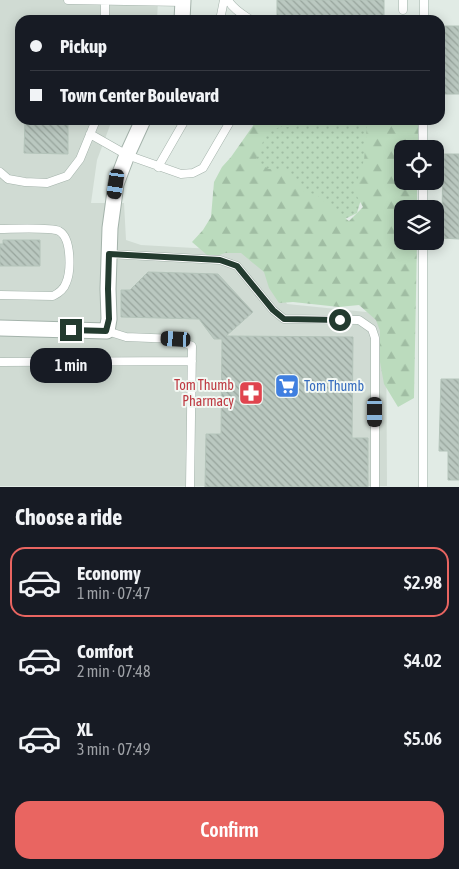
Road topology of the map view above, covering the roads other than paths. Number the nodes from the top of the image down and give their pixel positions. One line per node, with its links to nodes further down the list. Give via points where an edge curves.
1 (68, 0): 2 (lane)
2 (106, 0): 7 (lane); 9 (lane)
3 (224, 0): 11 (lane)
4 (228, 0): 12 (lane)
5 (403, 0): 8 (lane)
6 (424, 0): 13 (lane)
7 (183, 1): 10 (street)
8 (403, 10)
9 (105, 15)
10 (182, 15)
11 (221, 15)
12 (243, 15)
13 (424, 15)
14 (94, 125): 19 (lane)
15 (140, 125): 21 (street)
16 (182, 125): 22 (lane)
17 (227, 125): 22 (lane, via 203,168 181,174)
18 (423, 125): 20 (lane)
19 (90, 134): 21 (lane); 23 (lane, via 80,159 67,176 47,183 24,182 8,179)
20 (423, 140)
21 (127, 155): 22 (lane); 26 (street, via 116,184)
22 (158, 167)
23 (0, 172)
24 (0, 229): 27 (lane, via 59,231 66,237 70,250 66,283 59,293 53,296)
25 (423, 250): 34 (lane)
26 (109, 254): 29 (street, via 109,319); 33 (lane, via 220,260 237,266 284,319 359,320 372,328 376,338)
27 (0, 296)
28 (0, 328): 29 (street)
29 (106, 331): 31 (lane, via 126,337 176,339 192,346)
30 (0, 362): 31 (lane)
31 (192, 362): 32 (lane)
32 (190, 486)
33 (375, 486)
34 (423, 486)

